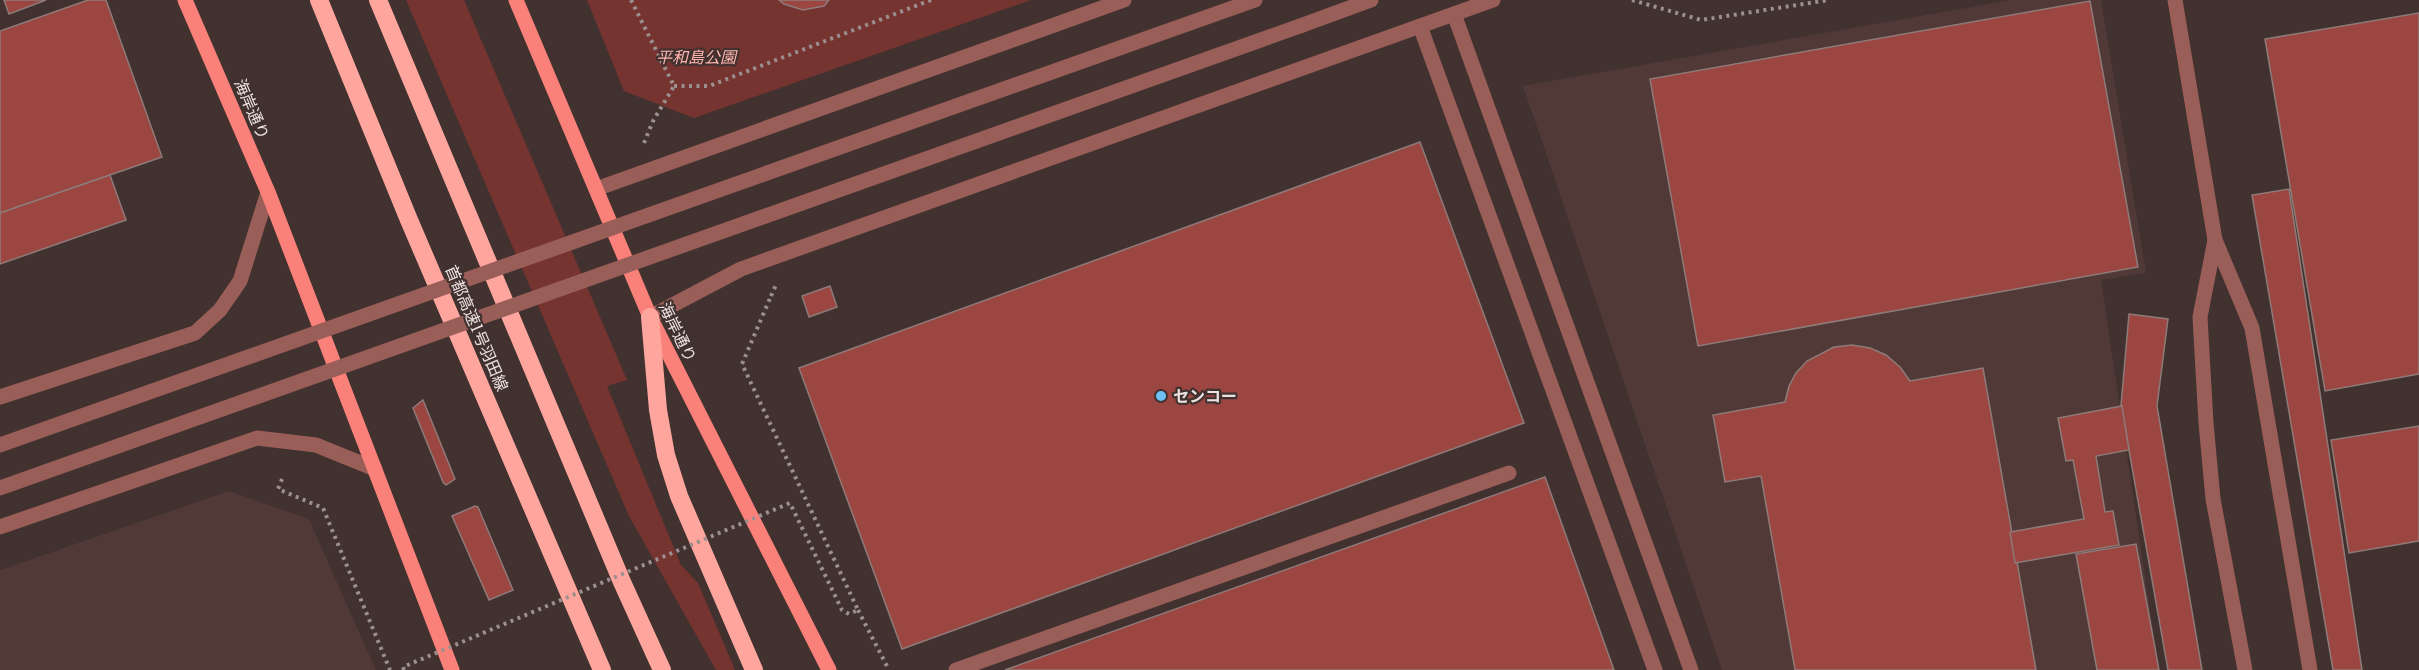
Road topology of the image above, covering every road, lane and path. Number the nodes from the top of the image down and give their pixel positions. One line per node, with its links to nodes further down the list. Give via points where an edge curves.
1 (185, 0): 19 (main road, 海岸通り)
2 (319, 0): 36 (highway, 首都高速1号羽田線)
3 (378, 0): 30 (highway)
4 (516, 0): 18 (main road, 海岸通り)
5 (632, 0): 16 (path)
6 (931, 0): 16 (path, via 709,86)
7 (1124, 0): 18 (street)
8 (1256, 0): 24 (street, bridge)
9 (1371, 0): 28 (street, bridge)
10 (1492, 0): 14 (street)
11 (1632, 0): 12 (path, via 1701,20)
12 (1829, 0)
13 (2175, 0): 20 (street)
14 (1454, 14): 15 (street); 43 (street)
15 (1420, 26): 22 (street, via 741,269); 42 (street)
16 (674, 86): 17 (path)
17 (653, 121)
18 (596, 189): 22 (main road, 海岸通り)
19 (268, 192): 23 (street, via 240,281 220,310 195,333); 25 (main road, 海岸通り)
20 (2214, 240): 44 (street, via 2200,317 2206,423 2212,499); 45 (street, via 2252,328)
21 (776, 285): 31 (path, bridge, via 742,364)
22 (650, 317): 39 (highway, via 666,455 679,496); 40 (main road, 海岸通り)
23 (0, 397)
24 (0, 445)
25 (375, 469): 29 (street, via 316,445 257,438); 35 (main road, 海岸通り)
26 (1509, 472): 41 (street)
27 (282, 478): 33 (path, via 278,489 323,508)
28 (0, 488)
29 (0, 527)
30 (622, 582): 37 (highway); 38 (highway)
31 (858, 610): 32 (path); 34 (path, bridge, via 849,614 842,610 790,503 403,667)
32 (888, 668)
33 (390, 670)
34 (404, 670)
35 (452, 670)
36 (602, 670)
37 (662, 670)
38 (674, 670)
39 (754, 670)
40 (829, 670)
41 (956, 670)
42 (1655, 670)
43 (1691, 670)
44 (2245, 670)
45 (2310, 670)

